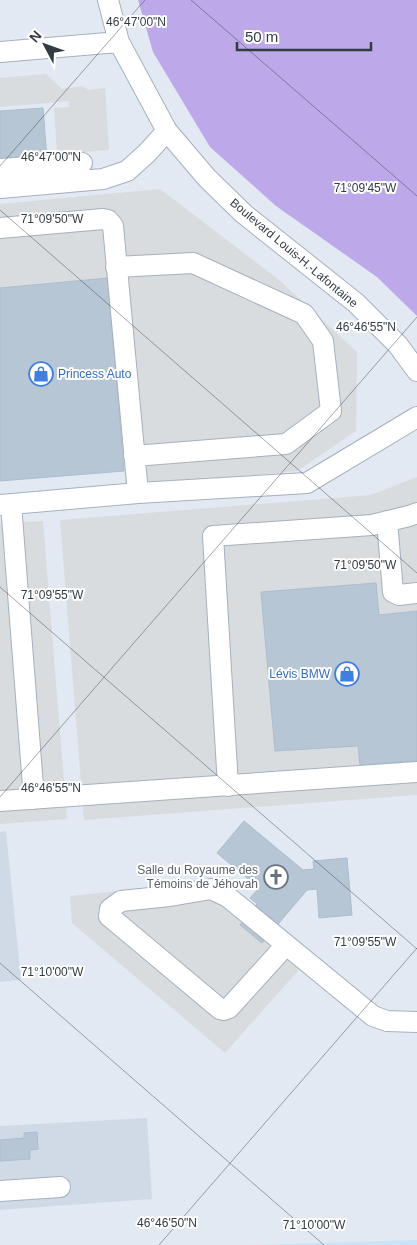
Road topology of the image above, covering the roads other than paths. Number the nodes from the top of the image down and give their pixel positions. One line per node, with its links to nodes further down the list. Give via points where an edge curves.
1 (108, 0): 2 (street, Boulevard Louis-H.-Lafontaine)
2 (119, 42): 3 (street); 4 (street, Boulevard Louis-H.-Lafontaine)
3 (0, 52)
4 (168, 131): 7 (street, via 127,171 103,179); 10 (street, Boulevard Louis-H.-Lafontaine, via 206,178 244,214 356,303 398,345)
5 (82, 162): 6 (street)
6 (0, 169)
7 (0, 188)
8 (0, 228): 9 (street, via 108,220 113,226)
9 (116, 267): 12 (street); 12 (street, via 193,263 304,314 323,341 331,411 286,444)
10 (417, 372)
11 (417, 417): 13 (street, via 307,483)
12 (134, 456): 13 (street)
13 (138, 494): 14 (street)
14 (5, 504): 20 (street)
15 (417, 513): 16 (street)
16 (387, 521): 17 (street, via 393,592 399,595); 19 (street, via 372,525 213,536)
17 (417, 593)
18 (417, 772): 19 (street)
19 (228, 786): 20 (street)
20 (34, 799): 21 (street)
21 (0, 801)
22 (286, 945): 22 (street, via 228,897 211,889 121,900 110,909 109,916 224,1010); 23 (street, via 373,1016 387,1021)
23 (417, 1022)
24 (60, 1187): 25 (street)
25 (0, 1191)

